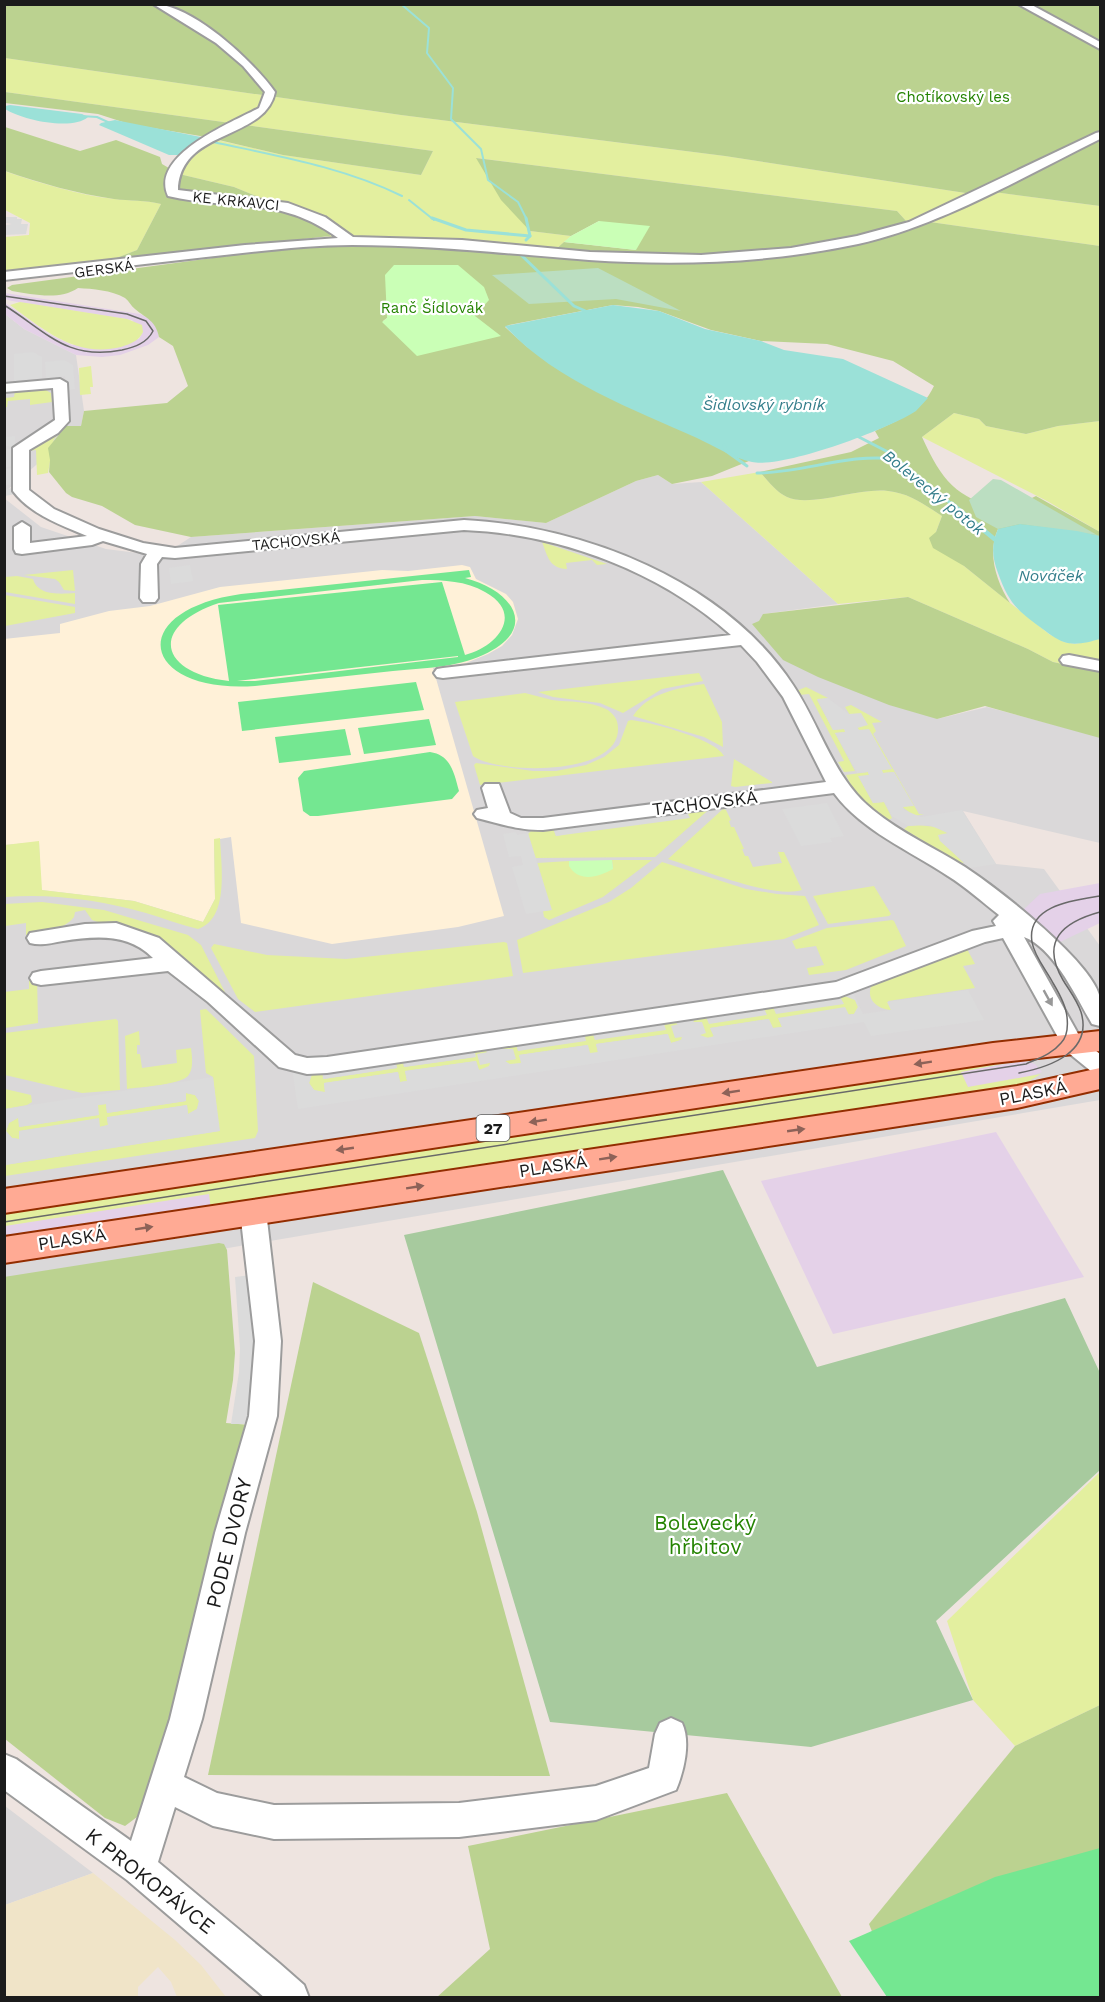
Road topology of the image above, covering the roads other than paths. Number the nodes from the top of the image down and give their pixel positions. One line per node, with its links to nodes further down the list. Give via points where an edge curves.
1 (157, 4): 5 (street, KE KRKAVCI, via 211,34 270,92 262,110 184,156 170,186 172,193 284,206 321,220)
2 (1022, 4): 3 (street)
3 (1101, 46)
4 (1101, 135): 5 (street, GERSKÁ, via 913,225 807,250 731,257 645,258 462,244)
5 (350, 242): 6 (street, GERSKÁ)
6 (204, 254): 7 (street, GERSKÁ); 8 (street, GERSKÁ)
7 (4, 276)
8 (4, 282)
9 (4, 388): 11 (street, TACHOVSKÁ, via 60,383 62,421 21,448 21,491 45,511)
10 (22, 527): 11 (street, via 22,549)
11 (104, 535): 12 (street, TACHOVSKÁ)
12 (156, 552): 13 (street, via 149,564); 14 (street, TACHOVSKÁ, via 464,525 511,528 575,545 654,574 693,595)
13 (149, 598)
14 (743, 639): 17 (street); 18 (street, TACHOVSKÁ, via 784,684)
15 (1069, 660): 16 (street)
16 (1101, 666)
17 (443, 673)
18 (839, 786): 19 (street, TACHOVSKÁ, via 543,824 519,824 493,816); 20 (street, TACHOVSKÁ, via 869,817 957,872)
19 (492, 788)
20 (1021, 930): 22 (street, via 980,936 839,989 307,1066 287,1061); 24 (street, via 1069,966); 25 (street, TACHOVSKÁ, one-way to 25)
21 (38, 938): 22 (street, via 116,930 151,943)
22 (172, 963): 23 (street)
23 (41, 978)
24 (1101, 1018)
25 (1087, 1042): 26 (street); 28 (main road, 27, one-way to 28)
26 (1101, 1066)
27 (1101, 1079): 29 (main road, PLASKÁ, one-way to 27, via 1017,1097)
28 (4, 1201)
29 (254, 1211): 30 (main road, PLASKÁ, one-way to 29); 33 (street, PODE DVORY, via 268,1341 263,1416)
30 (4, 1250)
31 (671, 1734): 33 (street, via 664,1779 596,1803 459,1820 274,1822 213,1809)
32 (4, 1770): 34 (street, K PROKOPÁVCE)
33 (166, 1785): 34 (street, PODE DVORY)
34 (139, 1868): 35 (street, K PROKOPÁVCE)
35 (291, 1998)

